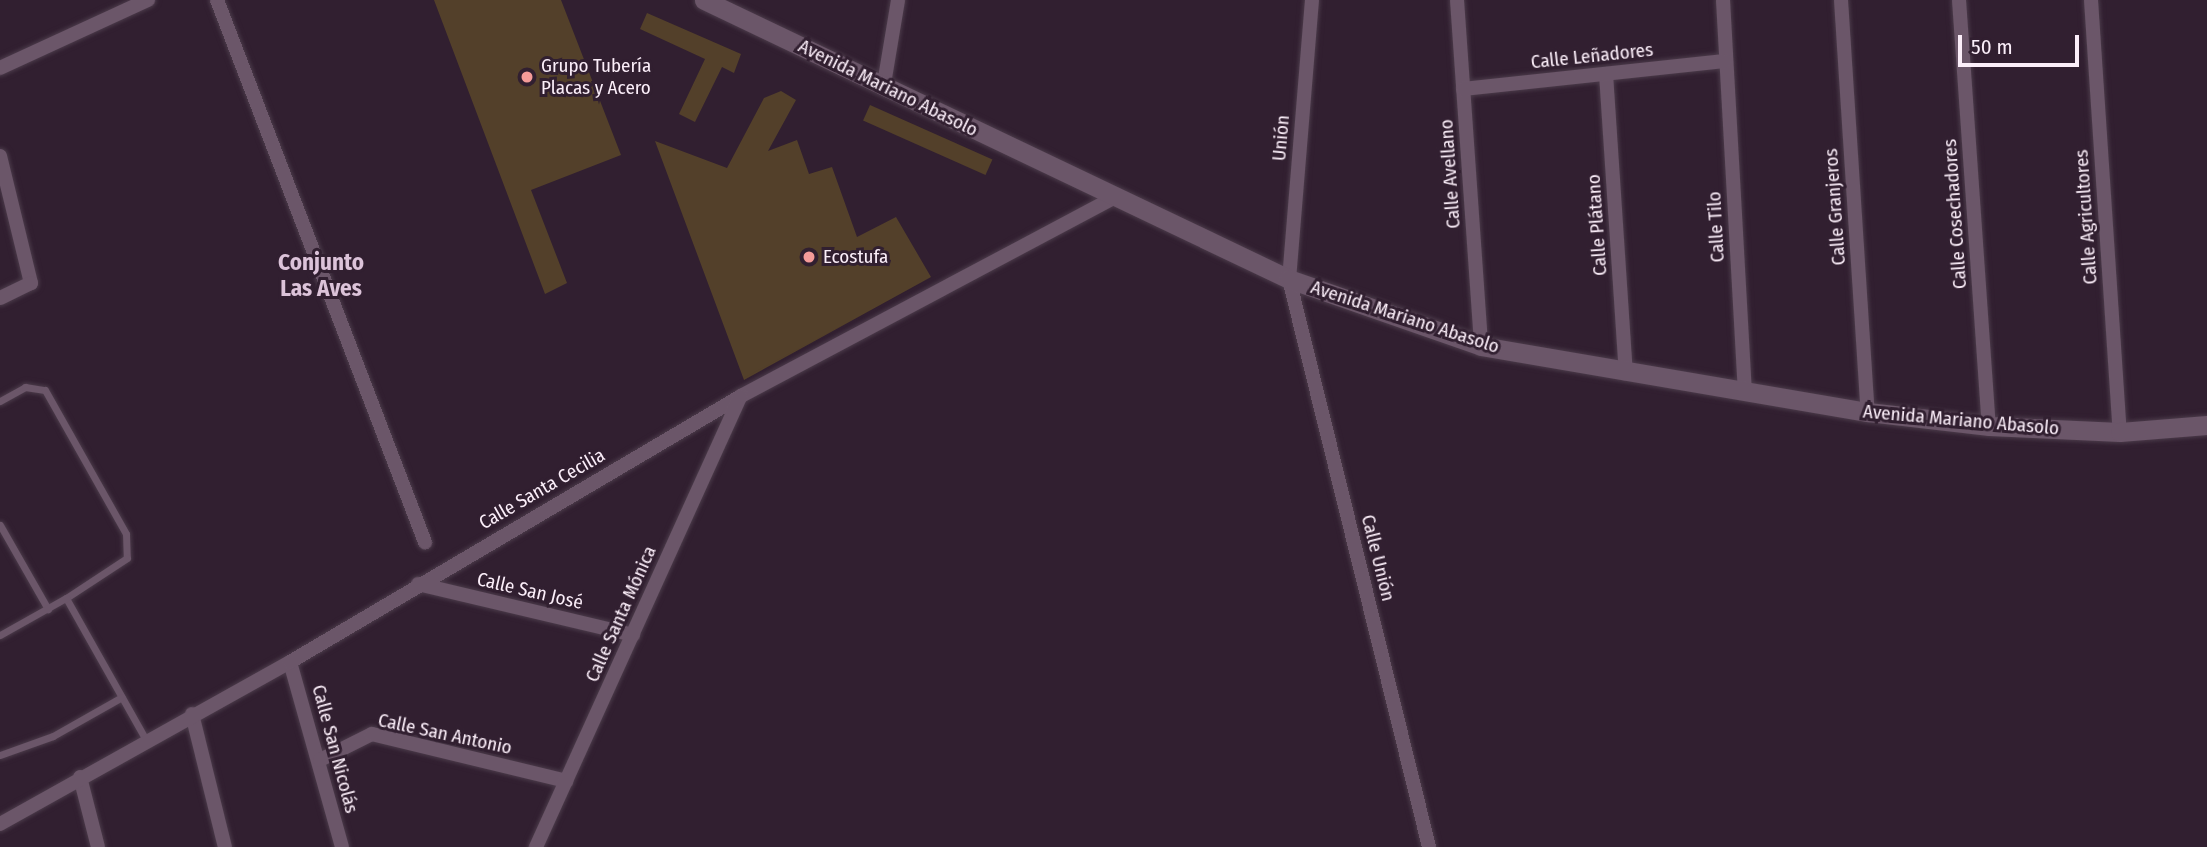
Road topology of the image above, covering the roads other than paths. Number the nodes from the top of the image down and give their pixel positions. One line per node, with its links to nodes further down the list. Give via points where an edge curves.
1 (148, 0): 13 (street)
2 (218, 0): 31 (street)
3 (704, 0): 11 (street, Avenida Mariano Abasolo)
4 (898, 0): 15 (street)
5 (1312, 0): 19 (street, Unión)
6 (1457, 0): 16 (street, Calle Avellano)
7 (1723, 0): 12 (street, Calle Tilo)
8 (1841, 0): 26 (street, Calle Granjeros)
9 (1959, 0): 28 (street, Calle Cosechadores)
10 (2091, 0): 29 (street, Calle Agricultores)
11 (738, 8): 15 (street, Avenida Mariano Abasolo)
12 (1726, 61): 14 (street, Calle Leñadores); 23 (street, Calle Tilo)
13 (0, 68)
14 (1606, 74): 16 (street, Calle Leñadores); 22 (street, Calle Plátano)
15 (884, 84): 18 (street, Avenida Mariano Abasolo)
16 (1464, 89): 21 (street, Calle Avellano)
17 (0, 156): 20 (street, via 31,283)
18 (1111, 199): 19 (street, Avenida Mariano Abasolo); 24 (street, Calle Santa Cecilia)
19 (1289, 279): 21 (street, Avenida Mariano Abasolo); 50 (street, Calle Unión)
20 (0, 298)
21 (1481, 346): 22 (street, Avenida Mariano Abasolo)
22 (1626, 373): 23 (street, Avenida Mariano Abasolo)
23 (1745, 391): 26 (street, Avenida Mariano Abasolo)
24 (741, 396): 32 (street, Calle Santa Cecilia); 36 (street, Calle Santa Mónica)
25 (0, 401): 33 (lane, via 25,387 45,390 126,534 127,558)
26 (1868, 412): 28 (street, Avenida Mariano Abasolo)
27 (2207, 425): 29 (street, Avenida Mariano Abasolo)
28 (1989, 426): 29 (street, Avenida Mariano Abasolo)
29 (2120, 432)
30 (0, 525): 34 (lane)
31 (425, 542)
32 (418, 584): 36 (street, Calle San José); 37 (street, Calle Santa Cecilia)
33 (66, 598): 34 (lane); 38 (lane)
34 (48, 609): 35 (lane)
35 (0, 635)
36 (633, 635): 44 (street, Calle Santa Mónica)
37 (290, 662): 39 (street, Calle Santa Cecilia); 42 (street, Calle San Nicolás)
38 (122, 697): 40 (lane); 41 (lane, via 53,736)
39 (192, 714): 40 (street, Calle Santa Cecilia); 47 (street)
40 (146, 740): 43 (street, Calle Santa Cecilia)
41 (0, 755)
42 (320, 760): 44 (street, Calle San Antonio, via 372,734); 48 (street, Calle San Nicolás)
43 (80, 777): 45 (street, Calle Santa Cecilia); 46 (street)
44 (566, 781): 49 (street, Calle Santa Mónica)
45 (0, 824)
46 (98, 847)
47 (225, 847)
48 (342, 847)
49 (536, 847)
50 (1429, 847)

